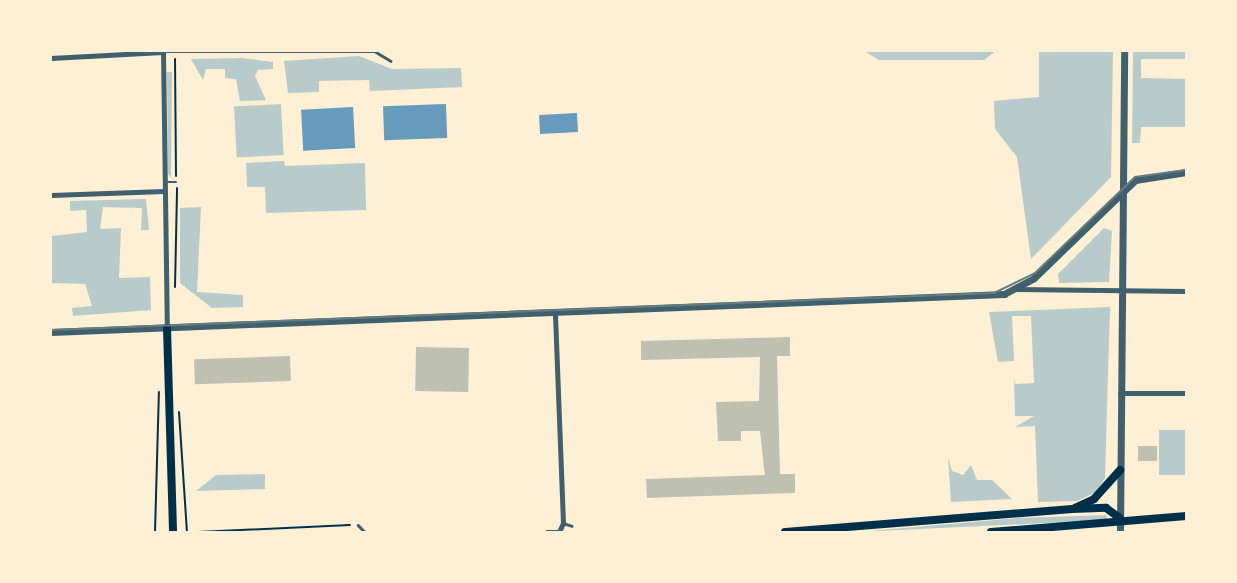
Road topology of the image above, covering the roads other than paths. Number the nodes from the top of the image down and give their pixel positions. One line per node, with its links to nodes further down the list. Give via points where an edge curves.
1 (1124, 51): 8 (street)
2 (163, 52): 3 (street); 4 (lane, via 376,51); 6 (street)
3 (51, 58)
4 (391, 61)
5 (1186, 172): 8 (street, via 1145,176)
6 (164, 182): 7 (lane); 9 (street)
7 (176, 182)
8 (1122, 190): 11 (street); 12 (street)
9 (164, 191): 10 (street); 15 (street)
10 (51, 195)
11 (1016, 289): 12 (street); 14 (street)
12 (1121, 291): 13 (street); 17 (street)
13 (1186, 291)
14 (555, 313): 15 (street); 23 (street)
15 (167, 328): 16 (street); 27 (main road)
16 (51, 332)
17 (1120, 393): 18 (street); 19 (street)
18 (1186, 393)
19 (1120, 470): 20 (main road, via 1094,499); 22 (street)
20 (1072, 509): 22 (main road, via 1106,508); 30 (main road)
21 (1186, 516): 22 (main road)
22 (1120, 518): 26 (main road, via 1109,524); 33 (street)
23 (563, 523): 25 (lane); 29 (street, via 559,532)
24 (358, 525): 28 (lane)
25 (572, 526)
26 (1020, 529): 31 (main road); 32 (main road)
27 (174, 531)
28 (365, 532)
29 (547, 532)
30 (785, 532)
31 (991, 532)
32 (1031, 532)
33 (1120, 532)

